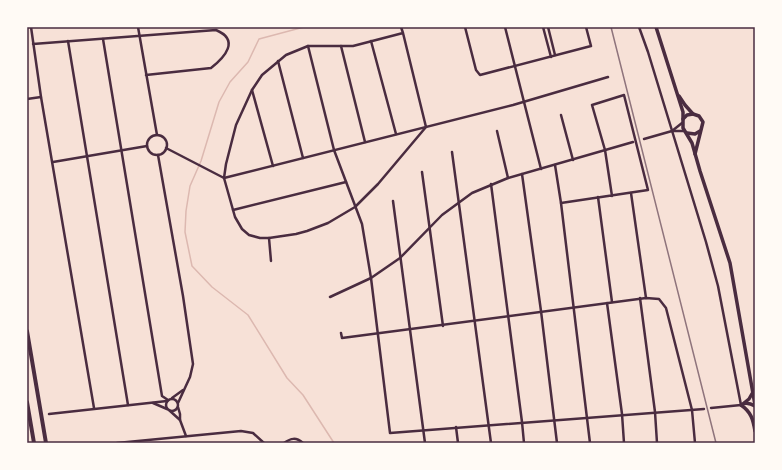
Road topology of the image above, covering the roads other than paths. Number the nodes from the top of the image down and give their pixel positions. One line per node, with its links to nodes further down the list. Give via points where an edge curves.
1 (31, 27): 16 (street)
2 (138, 27): 12 (street)
3 (401, 27): 11 (street)
4 (466, 27): 22 (street, via 476,70 480,75)
5 (505, 27): 22 (street)
6 (543, 27): 20 (street)
7 (548, 27): 19 (street)
8 (586, 27): 19 (street, via 591,46)
9 (639, 27): 35 (street)
10 (656, 27): 26 (main road)
11 (403, 33): 15 (street); 33 (street)
12 (139, 36): 13 (street); 23 (street); 23 (street, via 216,30 224,33 228,43 226,52 211,68)
13 (103, 39): 14 (street); 47 (street)
14 (68, 41): 16 (street); 51 (street)
15 (371, 41): 18 (street); 38 (street)
16 (33, 44): 27 (street)
17 (308, 46): 18 (street); 21 (street); 45 (street)
18 (341, 46): 41 (street)
19 (555, 55): 20 (street)
20 (551, 57): 22 (street)
21 (278, 61): 25 (street, via 262,75); 52 (street)
22 (515, 66): 29 (street)
23 (146, 75): 39 (street)
24 (608, 77): 29 (street)
25 (252, 90): 56 (street); 60 (street, via 236,125)
26 (677, 93): 30 (main road); 32 (main road)
27 (41, 97): 28 (street); 54 (street)
28 (27, 99)
29 (524, 102): 33 (street); 57 (street)
30 (693, 114): 32 (main road, via 688,115); 36 (main road, via 699,116 703,122)
31 (561, 115): 53 (street)
32 (683, 121): 35 (street); 37 (main road)
33 (426, 127): 38 (street); 70 (street)
34 (497, 131): 61 (street)
35 (672, 131): 37 (street); 40 (street); 97 (street, via 718,286)
36 (700, 131): 37 (main road, via 695,134); 50 (main road)
37 (686, 132): 50 (main road)
38 (396, 134): 41 (street)
39 (157, 135): 43 (street, via 148,139); 44 (street, via 165,139)
40 (644, 139)
41 (365, 142): 45 (street)
42 (633, 142): 46 (street)
43 (147, 146): 47 (street); 49 (street, via 149,151)
44 (166, 148): 49 (street); 60 (street)
45 (334, 150): 52 (street); 62 (street)
46 (605, 150): 53 (street); 64 (street, via 592,105 624,95 648,190); 65 (street)
47 (121, 151): 51 (street); 94 (street, via 162,396)
48 (452, 152): 68 (street)
49 (158, 155): 91 (street, via 192,350 193,364)
50 (695, 155): 92 (main road, via 730,263)
51 (86, 157): 54 (street); 98 (street)
52 (303, 158): 56 (street)
53 (573, 160): 55 (street)
54 (53, 162): 101 (street)
55 (555, 165): 57 (street); 69 (street)
56 (273, 166): 60 (street)
57 (541, 169): 59 (street)
58 (422, 172): 72 (street)
59 (522, 174): 61 (street); 83 (street)
60 (224, 178): 71 (street)
61 (508, 178): 63 (street)
62 (346, 182): 70 (street); 71 (street)
63 (491, 184): 68 (street); 84 (street)
64 (631, 193): 65 (street); 79 (street)
65 (612, 196): 66 (street)
66 (598, 197): 69 (street); 80 (street)
67 (393, 201): 74 (street)
68 (459, 202): 72 (street); 85 (street)
69 (561, 203): 82 (street)
70 (355, 207): 73 (street, via 319,227); 76 (street, via 362,224)
71 (233, 210): 73 (street, via 238,223 249,235)
72 (429, 228): 74 (street); 86 (street)
73 (269, 238): 75 (street)
74 (400, 258): 76 (street); 87 (street)
75 (271, 261)
76 (371, 278): 77 (street); 90 (street)
77 (330, 297)
78 (640, 298): 79 (street); 80 (street); 106 (street)
79 (646, 298): 105 (street, via 659,299 666,308)
80 (612, 302): 81 (street)
81 (607, 303): 82 (street); 108 (street)
82 (574, 307): 83 (street); 109 (street)
83 (541, 311): 84 (street); 111 (street)
84 (508, 316): 85 (street); 112 (street)
85 (475, 321): 86 (street); 113 (street)
86 (443, 326): 87 (street)
87 (410, 330): 90 (street); 115 (street)
88 (27, 332): 119 (highway)
89 (341, 333): 90 (street, via 342,338)
90 (377, 334): 115 (street, via 390,432)
91 (183, 390): 93 (street); 99 (street)
92 (753, 392): 97 (main road); 100 (main road)
93 (172, 398): 94 (street); 99 (street)
94 (167, 400): 96 (street); 104 (street)
95 (27, 402): 118 (highway)
96 (153, 403): 98 (street); 104 (street)
97 (742, 404): 100 (main road); 102 (street); 116 (main road, via 752,416)
98 (128, 405): 101 (street)
99 (178, 405): 104 (street, via 175,411); 110 (street)
100 (755, 405)
101 (94, 408): 107 (street)
102 (710, 408)
103 (704, 409): 105 (street)
104 (168, 410): 110 (street)
105 (692, 410): 106 (street); 132 (street)
106 (655, 412): 108 (street); 131 (street)
107 (49, 414)
108 (622, 414): 109 (street); 130 (street)
109 (588, 417): 111 (street); 129 (street)
110 (180, 420): 117 (street)
111 (555, 420): 112 (street); 128 (street)
112 (522, 422): 113 (street); 127 (street)
113 (489, 425): 114 (street); 126 (street)
114 (456, 428): 115 (street); 125 (street)
115 (423, 430): 124 (street)
116 (755, 431)
117 (186, 436): 120 (street); 121 (street, via 241,431 253,433)
118 (34, 443)
119 (46, 443)
120 (117, 443)
121 (264, 443)
122 (284, 443): 123 (street, via 291,438 299,439)
123 (303, 443)
124 (425, 443)
125 (458, 443)
126 (490, 443)
127 (524, 443)
128 (557, 443)
129 (590, 443)
130 (624, 443)
131 (658, 443)
132 (695, 443)

